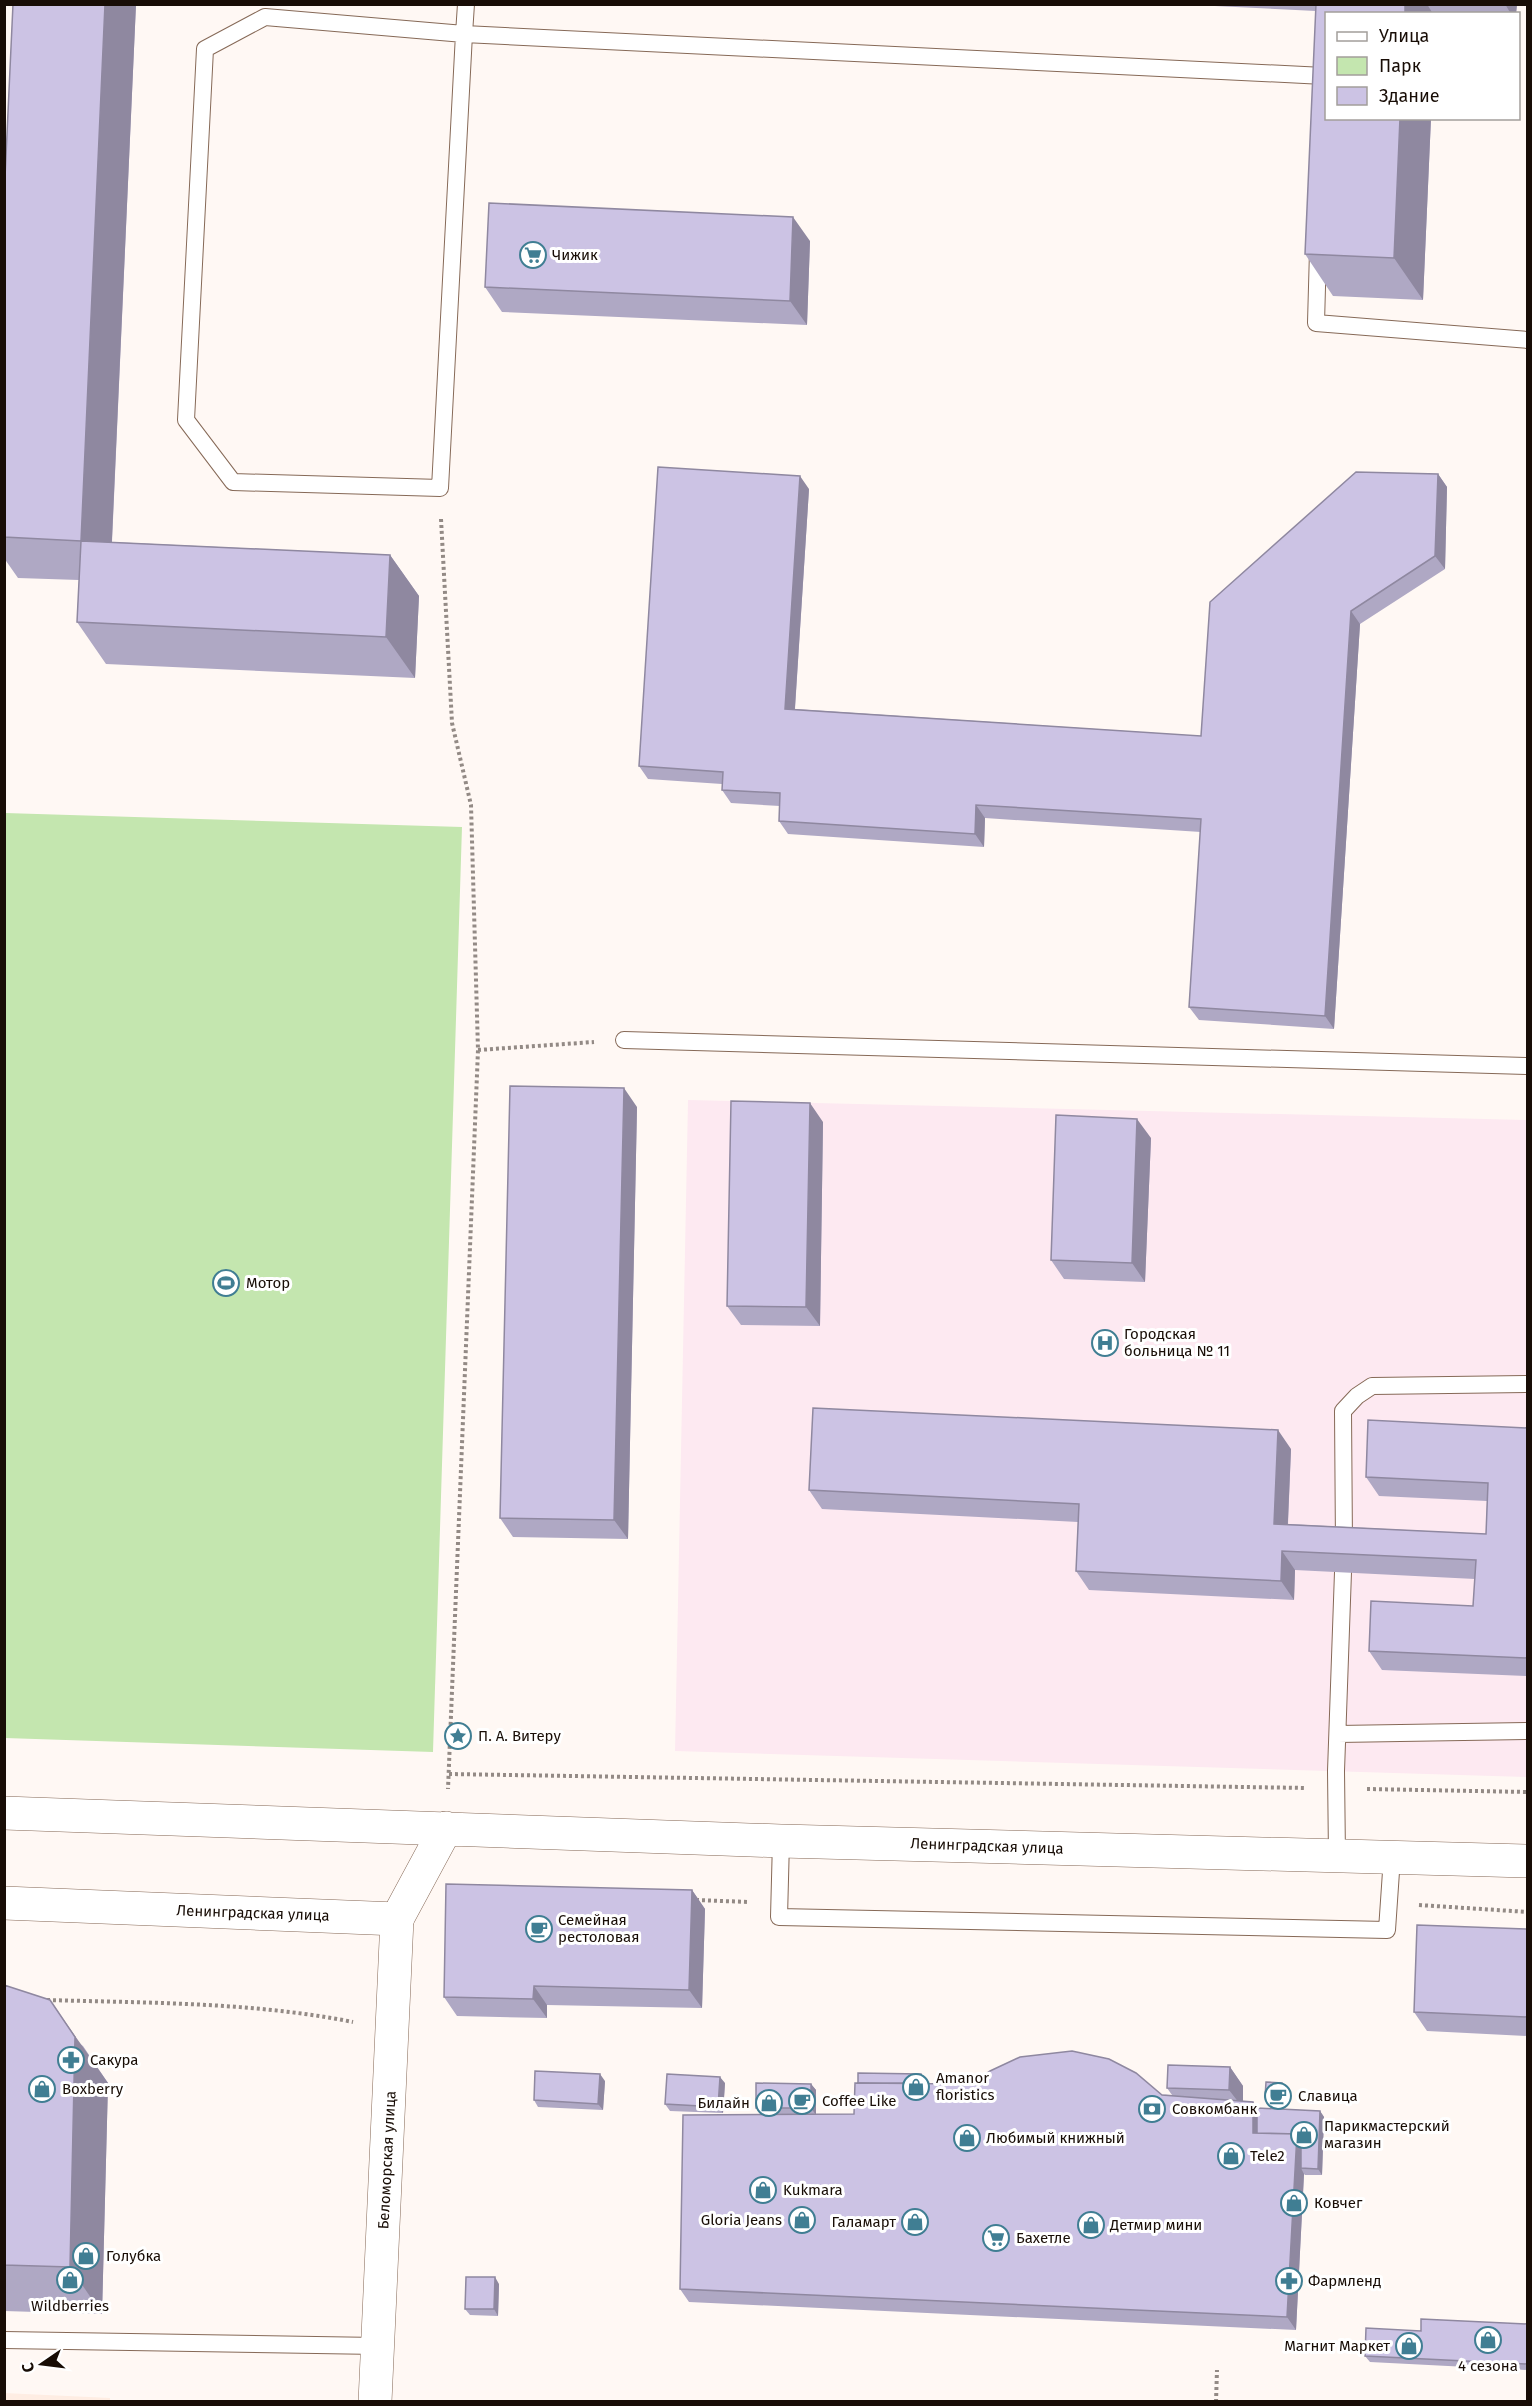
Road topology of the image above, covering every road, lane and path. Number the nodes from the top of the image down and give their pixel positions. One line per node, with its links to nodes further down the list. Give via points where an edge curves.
1 (465, 4): 2 (lane)
2 (464, 34): 3 (lane, via 1324,76); 6 (lane); 6 (lane, via 265,17 205,49 186,420 233,482)
3 (1323, 99)
4 (1318, 240): 5 (lane, via 1316,323)
5 (1527, 340)
6 (440, 488): 8 (path, via 452,723 471,805)
7 (624, 1040): 8 (path); 9 (lane)
8 (478, 1050): 15 (path)
9 (1527, 1066)
10 (1527, 1384): 11 (lane, via 1372,1386 1357,1396 1344,1411)
11 (1344, 1545)
12 (1343, 1572): 14 (lane)
13 (1527, 1731): 14 (lane)
14 (1338, 1734): 16 (lane)
15 (448, 1774): 16 (path); 19 (path)
16 (1336, 1789): 17 (path); 21 (lane)
17 (1527, 1792)
18 (4, 1813): 19 (main road, Ленинградская улица)
19 (446, 1828): 20 (main road, Ленинградская улица); 25 (main road)
20 (781, 1841): 21 (main road, Ленинградская улица); 22 (lane, via 779,1917 1387,1930)
21 (1337, 1856): 22 (main road, Ленинградская улица)
22 (1392, 1857): 23 (main road, Ленинградская улица)
23 (1527, 1861)
24 (4, 1903): 25 (main road, Ленинградская улица)
25 (397, 1919): 27 (main road, Беломорская улица)
26 (39, 2000): 27 (path, via 199,2004 304,2012 358,2023)
27 (393, 2022): 29 (main road, Беломорская улица)
28 (4, 2340): 29 (lane)
29 (378, 2346): 31 (main road, Беломорская улица)
30 (1217, 2370): 32 (path)
31 (375, 2402)
32 (1216, 2402)

